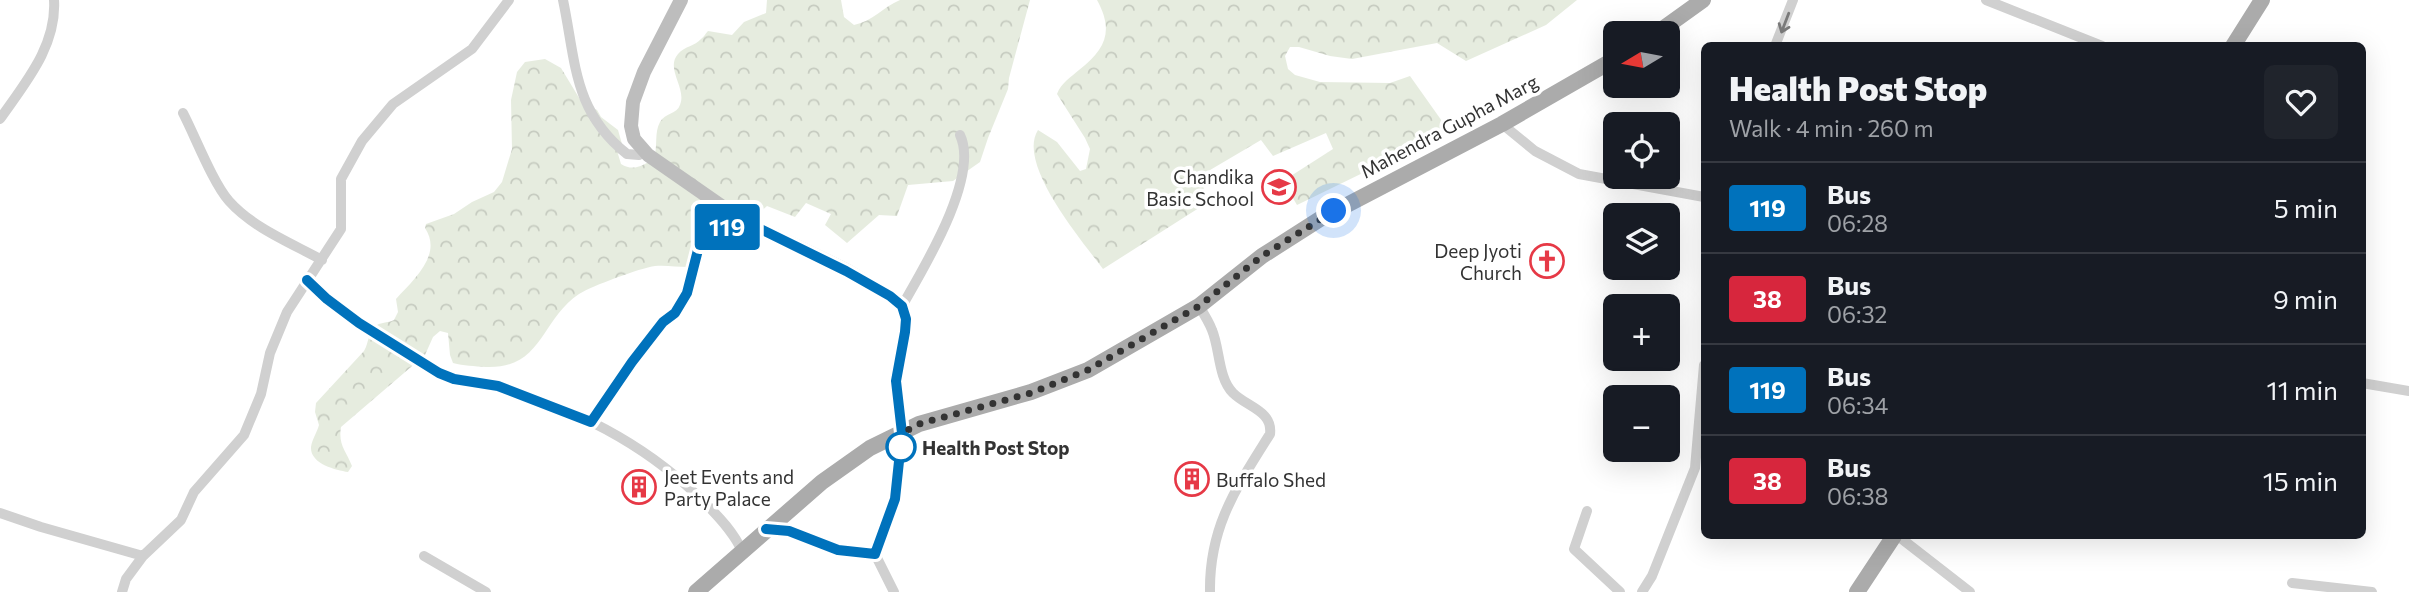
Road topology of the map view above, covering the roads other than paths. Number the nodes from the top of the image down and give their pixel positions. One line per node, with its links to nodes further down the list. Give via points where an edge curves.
1 (54, 0): 15 (street, via 47,45)
2 (509, 0): 21 (street, via 471,49 393,104 362,141 341,180 341,229)
3 (563, 0): 18 (street, via 581,92 590,114 627,154 639,155)
4 (681, 0): 18 (main road, via 633,102 631,126)
5 (1703, 0): 9 (main road)
6 (1793, 0): 10 (street, one-way to 10)
7 (1986, 0): 11 (street)
8 (2262, 0): 12 (main road)
9 (1674, 21)
10 (1777, 42)
11 (2092, 42)
12 (2236, 42)
13 (1603, 66): 16 (main road, Mahendra Gupha Marg)
14 (183, 113): 21 (street, via 228,200 263,227)
15 (0, 118)
16 (1502, 124): 19 (street, via 1535,151 1579,174); 24 (main road, Mahendra Gupha Marg, via 1320,219 1262,256)
17 (960, 135): 23 (street, via 966,157 959,190 937,243)
18 (641, 149): 20 (main road)
19 (1701, 196)
20 (740, 219): 23 (main road, via 846,271); 28 (street, via 699,246 687,293 675,313 632,362)
21 (322, 260): 22 (street)
22 (307, 280): 28 (street, via 359,323 439,373 498,386); 37 (street, via 286,312 244,435 194,492 181,520)
23 (902, 306): 29 (main road, via 905,332 896,381)
24 (1199, 306): 29 (main road, Mahendra Gupha Marg, via 1088,370); 44 (street, via 1213,331 1226,385 1272,425 1223,513)
25 (2366, 384): 26 (street)
26 (2409, 391)
27 (1701, 399): 46 (street, via 1695,468)
28 (591, 422): 35 (street, via 681,479 716,514)
29 (902, 433): 32 (main road, Mahendra Gupha Marg, via 846,463); 36 (street, via 895,499)
30 (1587, 511): 45 (street, via 1574,549)
31 (0, 513): 37 (street)
32 (766, 529): 35 (main road, Mahendra Gupha Marg); 36 (street, via 789,531 838,550)
33 (1894, 539): 47 (main road)
34 (1900, 539): 48 (street)
35 (742, 551): 42 (main road, Mahendra Gupha Marg)
36 (875, 554): 43 (street)
37 (143, 556): 40 (street)
38 (424, 556): 41 (street)
39 (2292, 583): 49 (street)
40 (122, 592)
41 (486, 592)
42 (696, 592)
43 (894, 592)
44 (1210, 592)
45 (1620, 592)
46 (1642, 592)
47 (1857, 592)
48 (1970, 592)
49 (2372, 592)

